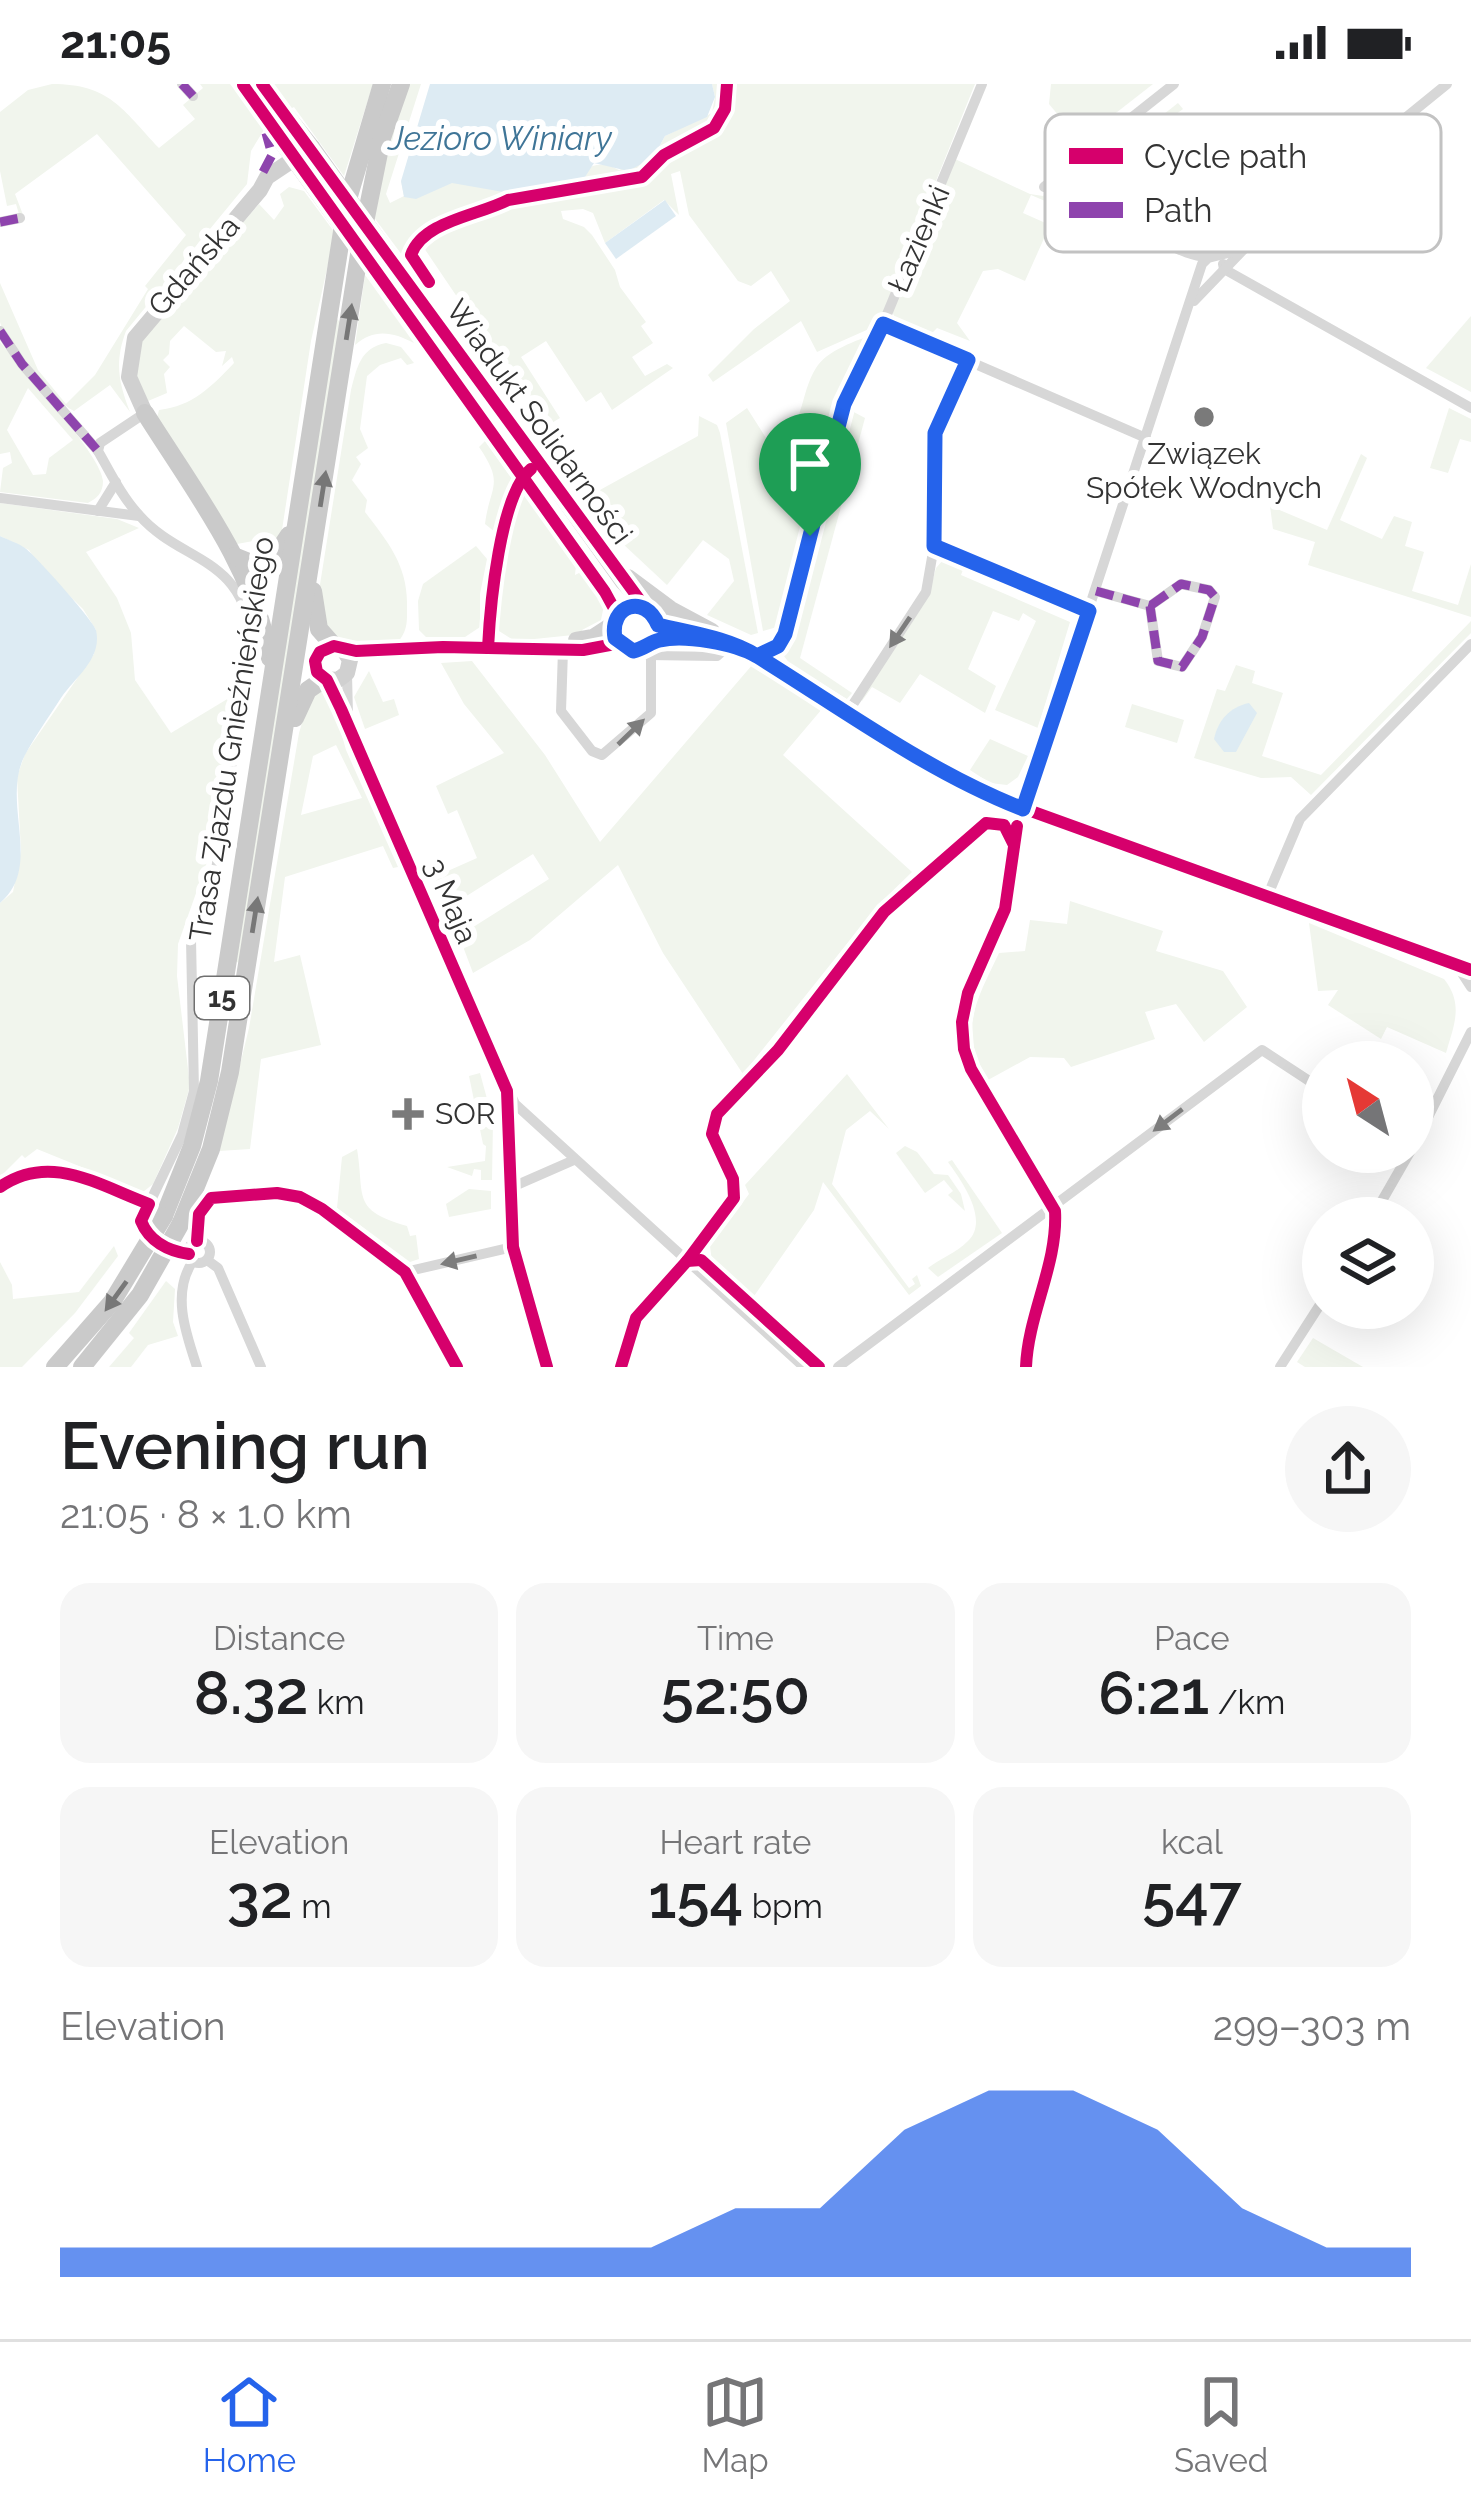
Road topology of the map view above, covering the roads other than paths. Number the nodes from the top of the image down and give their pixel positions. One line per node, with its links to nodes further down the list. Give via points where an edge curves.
1 (182, 84): 9 (street)
2 (242, 84): 13 (street)
3 (382, 84): 33 (main road, Trasa Zjazdu Gnieźnieńskiego / 15, via 346,206)
4 (401, 84): 36 (main road, Trasa Zjazdu Gnieźnieńskiego / 15, one-way to 4, via 370,193)
5 (982, 84): 24 (street, Łazienki)
6 (1174, 84): 10 (street)
7 (1447, 84): 11 (street)
8 (264, 85): 12 (street)
9 (193, 96)
10 (1136, 114)
11 (1410, 114)
12 (312, 147): 13 (street, Gdańska, bridge); 38 (street, Wiadukt Solidarności, bridge)
13 (294, 160): 28 (street, Gdańska, via 135,338 129,377); 44 (street, Wiadukt Solidarności, bridge, via 587,567)
14 (20, 218): 15 (street)
15 (0, 222)
16 (1187, 252): 19 (street)
17 (1240, 252): 20 (street)
18 (1242, 252): 22 (street, via 1236,264)
19 (1191, 254): 20 (street); 21 (street)
20 (1217, 269): 21 (street); 22 (street); 23 (street)
21 (1201, 270): 23 (street)
22 (1242, 279): 27 (street)
23 (1190, 308): 29 (street)
24 (883, 324): 26 (street); 49 (street, Łazienki, via 844,404 785,634 778,646)
25 (0, 331): 30 (street)
26 (968, 360): 29 (street); 37 (street, via 935,433)
27 (1471, 408)
28 (145, 413): 30 (street); 39 (main road)
29 (1146, 438): 40 (street)
30 (98, 452): 31 (street)
31 (116, 482): 34 (street); 35 (street)
32 (0, 498): 34 (street)
33 (300, 498): 39 (main road, via 279,556 256,565); 54 (main road, Trasa Zjazdu Gnieźnieńskiego / 15)
34 (98, 511): 35 (street)
35 (139, 516): 72 (street, via 218,568 236,590 251,634 216,870 191,939 194,1091)
36 (314, 541): 48 (main road, via 316,619); 58 (main road, Trasa Zjazdu Gnieźnieńskiego / 15)
37 (934, 546): 43 (street); 56 (street, one-way to 56, via 926,592)
38 (606, 555): 42 (street, Wiadukt Solidarności); 49 (street, via 671,609)
39 (234, 556): 54 (main road, via 258,606)
40 (1096, 591): 41 (street); 43 (street)
41 (1150, 606): 41 (street, via 1181,584 1216,597 1182,667 1158,661)
42 (644, 607): 44 (street, via 629,606); 45 (street, via 652,612)
43 (1089, 611): 59 (street)
44 (615, 619): 47 (street); 51 (street, via 589,638)
45 (651, 643): 47 (street); 49 (street); 52 (street, one-way to 45, via 561,711 602,754 651,713)
46 (1471, 644): 61 (street, via 1300,819)
47 (620, 645): 52 (street)
48 (339, 648): 50 (street); 53 (street); 55 (street, via 316,656)
49 (739, 648): 56 (street)
50 (404, 649): 51 (street); 53 (street)
51 (528, 649): 52 (street)
52 (563, 650)
53 (348, 671): 55 (street); 57 (street, 3 Maja)
54 (273, 675): 72 (main road, Trasa Zjazdu Gnieźnieńskiego / 15, via 209,1081)
55 (326, 680): 57 (street, 3 Maja); 58 (main road, via 300,701)
56 (848, 712): 59 (street, via 978,792)
57 (350, 730): 66 (street, 3 Maja)
58 (275, 786): 72 (main road, Trasa Zjazdu Gnieźnieńskiego / 15, one-way to 58, via 211,1149)
59 (1023, 809): 60 (street); 61 (street)
60 (1014, 844): 71 (street, via 1005,909 968,993 964,1049); 77 (street, via 1004,826 986,823 913,885 717,1114 712,1134 734,1198)
61 (1267, 897): 62 (street)
62 (1466, 964): 63 (street)
63 (1471, 987)
64 (1471, 1031): 67 (street)
65 (1302, 1076): 71 (street, one-way to 71, via 1262,1050)
66 (507, 1090): 68 (street, 3 Maja); 70 (street)
67 (1434, 1105)
68 (574, 1160): 70 (street); 77 (street, 3 Maja)
69 (0, 1187): 72 (street, via 26,1172 52,1170)
70 (510, 1188): 74 (street)
71 (1052, 1207): 88 (street); 89 (street, via 1054,1236)
72 (165, 1214): 75 (street, via 141,1221 146,1233); 80 (main road, Trasa Zjazdu Gnieźnieńskiego / 15, one-way to 80, bridge, via 125,1283); 81 (main road, Trasa Zjazdu Gnieźnieńskiego / 15, bridge, via 140,1295)
73 (196, 1241): 75 (street); 76 (street, via 210,1248); 78 (street, via 211,1198 277,1193 322,1209)
74 (513, 1247): 78 (street, one-way to 78); 85 (street)
75 (191, 1257): 76 (street); 82 (street, via 182,1318)
76 (207, 1261): 83 (street, via 218,1268)
77 (687, 1261): 86 (street, via 636,1318); 87 (street, 3 Maja)
78 (405, 1273): 84 (street)
79 (1304, 1329): 90 (street)
80 (55, 1367)
81 (82, 1367)
82 (197, 1367)
83 (261, 1367)
84 (458, 1367)
85 (548, 1367)
86 (622, 1367)
87 (804, 1367)
88 (838, 1367)
89 (1026, 1367)
90 (1280, 1367)

